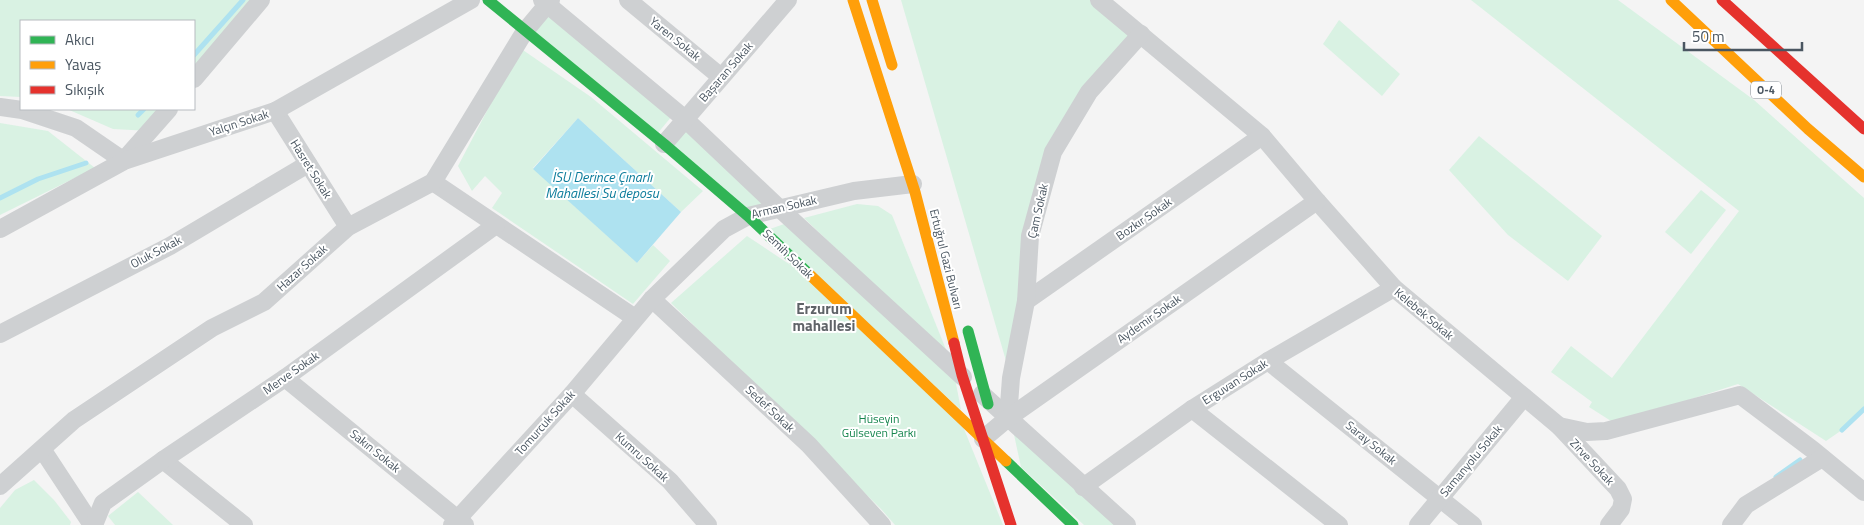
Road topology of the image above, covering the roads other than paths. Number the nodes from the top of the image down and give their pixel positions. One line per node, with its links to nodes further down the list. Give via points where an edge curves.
1 (262, 0): 16 (street)
2 (471, 0): 21 (street, Yalçın Sokak)
3 (488, 0): 12 (main road, Semih Sokak)
4 (628, 0): 15 (street, Yaren Sokak)
5 (788, 0): 15 (street, Başaran Sokak)
6 (853, 0): 30 (main road, Ertuğrul Gazi Bulvarı)
7 (872, 0): 14 (main road)
8 (1099, 0): 13 (street, Kelebek Sokak)
9 (1671, 0): 28 (main road, O-4)
10 (1722, 0): 23 (main road)
11 (547, 2): 12 (street, Hazar Sokak); 22 (street, Semih Sokak)
12 (525, 31): 25 (main road, Semih Sokak); 29 (street, Hazar Sokak)
13 (1141, 34): 24 (street, Kelebek Sokak); 39 (street, Çam Sokak, via 1089,92 1053,152 1030,236)
14 (895, 76)
15 (722, 77): 22 (street, Başaran Sokak)
16 (195, 78)
17 (0, 107): 18 (street)
18 (20, 110)
19 (22, 110): 26 (street, via 76,128)
20 (168, 110): 26 (street)
21 (274, 112): 26 (street, Yalçın Sokak); 27 (street, Hasret Sokak)
22 (685, 119): 25 (street, Başaran Sokak); 32 (street, Semih Sokak)
23 (1864, 129)
24 (1262, 136): 31 (street, Kelebek Sokak); 39 (street, Bozkır Sokak)
25 (664, 144): 33 (main road, Semih Sokak)
26 (124, 161): 36 (street, Yalçın Sokak)
27 (308, 164): 35 (street, Hasret Sokak); 42 (street, Oluk Sokak, via 170,246)
28 (1864, 177)
29 (432, 182): 34 (street); 35 (street, Hazar Sokak)
30 (913, 184): 32 (street, Arman Sokak, via 854,192); 44 (main road, Ertuğrul Gazi Bulvarı)
31 (1316, 201): 37 (street, Kelebek Sokak); 51 (street, Aydemir Sokak)
32 (779, 208): 33 (street, Arman Sokak); 44 (street, Semih Sokak)
33 (748, 216): 38 (street, Arman Sokak, via 724,229); 51 (main road, Semih Sokak)
34 (496, 225): 40 (street); 45 (street, Merve Sokak)
35 (348, 228): 52 (street, Hazar Sokak, via 264,302 212,328 74,420)
36 (0, 229)
37 (1394, 288): 43 (street, Erguvan Sokak); 47 (street, Kelebek Sokak)
38 (652, 299): 40 (street, Arman Sokak); 65 (street, Sedef Sokak, via 809,445)
39 (1026, 301): 51 (street, Çam Sokak, via 1011,378)
40 (635, 318): 46 (street, Tomurcuk Sokak)
41 (966, 322): 48 (main road, Ertuğrul Gazi Bulvarı)
42 (0, 334)
43 (1268, 361): 49 (street, Erguvan Sokak); 60 (street, Saray Sokak)
44 (962, 375): 48 (street, Semih Sokak); 51 (main road, Ertuğrul Gazi Bulvarı)
45 (285, 378): 55 (street, Merve Sokak); 61 (street, Sakın Sokak)
46 (572, 394): 61 (street, Tomurcuk Sokak); 64 (street, Kumru Sokak, via 670,481)
47 (1524, 397): 50 (street, Kelebek Sokak); 60 (street, Samanyolu Sokak)
48 (986, 398): 51 (street, Semih Sokak)
49 (1192, 409): 58 (street, Erguvan Sokak); 69 (street)
50 (1559, 426): 53 (street, Kelebek Sokak, via 1587,432 1606,431 1740,396); 72 (street, Zirve Sokak, via 1618,489 1623,499 1621,509)
51 (995, 429): 54 (main road, Semih Sokak); 58 (street, Semih Sokak); 66 (main road, Ertuğrul Gazi Bulvarı)
52 (42, 449): 57 (street, Hazar Sokak); 62 (street)
53 (1817, 454): 59 (street); 73 (street, via 1746,505)
54 (1003, 459): 56 (main road); 67 (main road, Semih Sokak)
55 (163, 460): 62 (street, Merve Sokak, via 104,502); 63 (street)
56 (1010, 480)
57 (0, 486)
58 (1083, 487): 68 (street, Semih Sokak)
59 (1864, 492)
60 (1440, 499): 70 (street, Samanyolu Sokak); 71 (street, Saray Sokak)
61 (458, 523)
62 (93, 525)
63 (244, 525)
64 (708, 525)
65 (882, 525)
66 (1011, 525)
67 (1073, 525)
68 (1126, 525)
69 (1338, 525)
70 (1418, 525)
71 (1473, 525)
72 (1609, 525)
73 (1731, 525)

